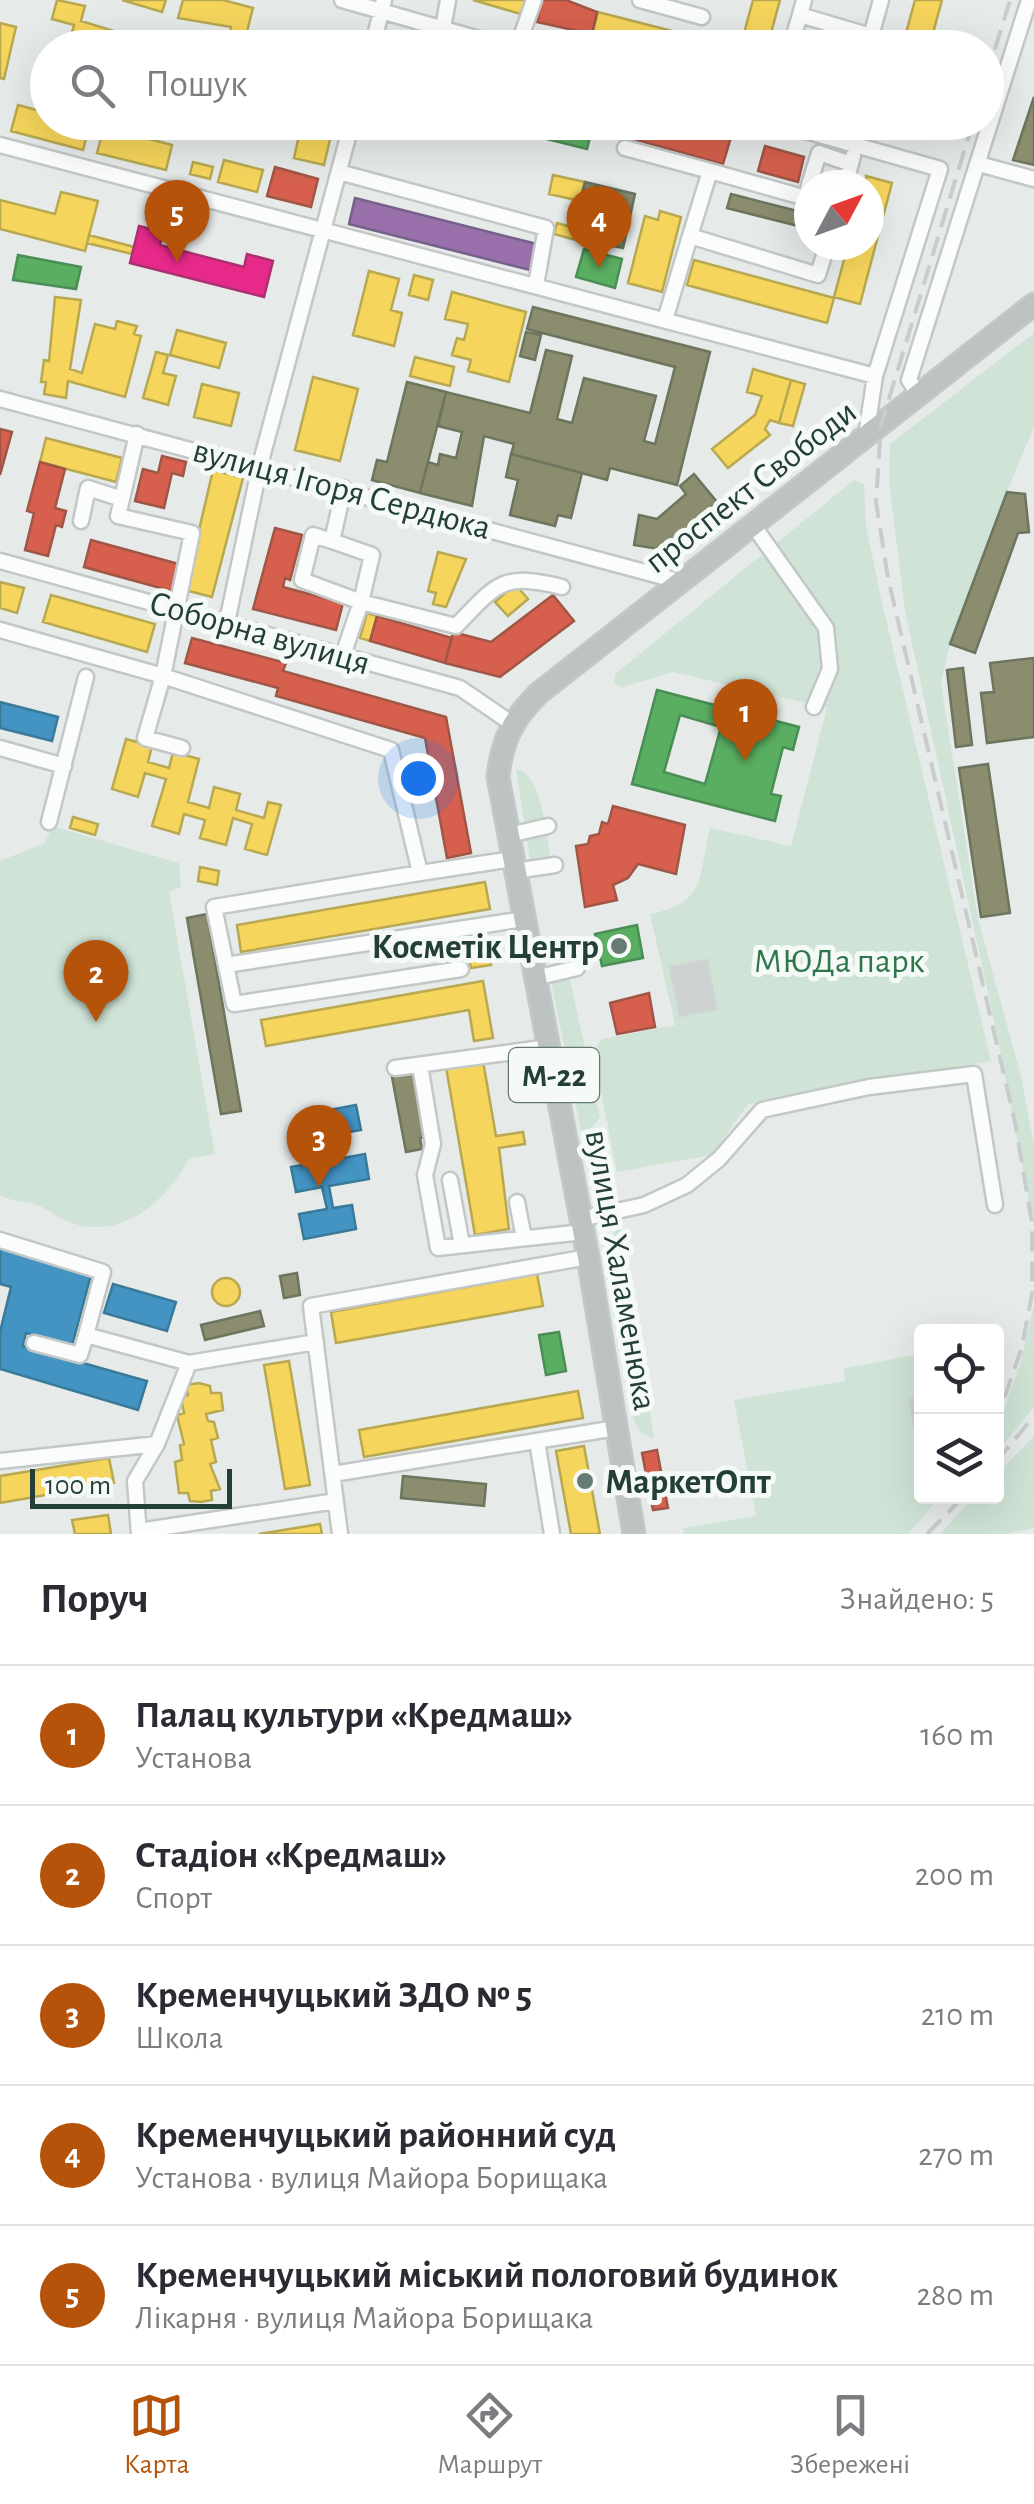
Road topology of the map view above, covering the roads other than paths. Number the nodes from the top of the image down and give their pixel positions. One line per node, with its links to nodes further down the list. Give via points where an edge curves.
1 (342, 0): 7 (street)
2 (448, 0): 10 (street)
3 (534, 0): 13 (street)
4 (640, 0): 9 (street)
5 (880, 0): 15 (street)
6 (1029, 0): 16 (street)
7 (383, 5): 10 (street); 11 (street)
8 (802, 8): 14 (street)
9 (702, 17)
10 (443, 28): 12 (street)
11 (377, 30)
12 (450, 30)
13 (522, 30)
14 (845, 30)
15 (872, 30)
16 (1004, 82)
17 (347, 140): 29 (street)
18 (837, 140): 20 (street)
19 (986, 140): 25 (street)
20 (840, 141): 22 (street)
21 (0, 145): 32 (street)
22 (856, 146): 24 (street); 38 (street, via 940,169)
23 (625, 148): 28 (street)
24 (851, 164): 26 (street, via 819,153); 27 (street)
25 (979, 164): 30 (street); 39 (street, via 908,380)
26 (814, 170)
27 (849, 170)
28 (710, 171): 31 (street); 33 (street)
29 (339, 172): 32 (street); 35 (street, via 546,228)
30 (1034, 179)
31 (794, 195)
32 (324, 229): 35 (street); 43 (street)
33 (690, 236): 34 (street, via 818,275); 37 (street)
34 (822, 260)
35 (536, 285): 37 (street)
36 (1034, 304): 39 (highway, проспект Свободи / М-22)
37 (665, 320): 38 (street)
38 (875, 376): 42 (street)
39 (919, 395): 42 (highway, проспект Свободи / М-22)
40 (0, 398): 41 (street, вулиця Ігоря Сердюка)
41 (137, 434): 43 (street, вулиця Ігоря Сердюка); 45 (street)
42 (866, 437): 47 (highway, проспект Свободи / М-22)
43 (260, 465): 44 (street, вулиця Ігоря Сердюка); 54 (street)
44 (344, 488): 48 (street); 50 (street, вулиця Ігоря Сердюка)
45 (122, 499): 46 (street, via 88,488); 53 (street, via 118,516 192,533)
46 (80, 521)
47 (753, 526): 50 (highway, проспект Свободи / М-22); 59 (street, via 826,628 830,669)
48 (332, 541): 52 (street, via 372,554); 52 (street, via 313,535 302,580)
49 (0, 560): 53 (street, Соборна вулиця)
50 (682, 582): 60 (highway, проспект Свободи / М-22, via 538,693)
51 (562, 587): 52 (street, via 529,579 498,584 456,626)
52 (361, 602): 56 (street)
53 (180, 609): 54 (street, Соборна вулиця); 58 (street)
54 (227, 622): 56 (street, Соборна вулиця)
55 (0, 630): 58 (street)
56 (343, 654): 60 (street, Соборна вулиця, via 460,688)
57 (86, 676): 63 (street)
58 (163, 676): 62 (street, via 145,738); 69 (street, via 391,750)
59 (814, 707)
60 (511, 724): 66 (highway, вулиця Халаменюка / М-22, via 498,777)
61 (0, 748): 63 (street)
62 (182, 748)
63 (64, 766): 64 (street)
64 (49, 822)
65 (548, 826): 66 (street)
66 (508, 834): 67 (highway, вулиця Халаменюка / М-22)
67 (514, 865): 68 (street); 69 (street); 70 (highway, вулиця Халаменюка / М-22)
68 (555, 865)
69 (420, 873): 71 (street, via 214,907)
70 (524, 920): 71 (street); 74 (highway, вулиця Халаменюка / М-22)
71 (226, 965): 73 (street, via 234,1004)
72 (578, 968): 74 (street)
73 (461, 970)
74 (536, 978): 75 (highway, вулиця Халаменюка / М-22)
75 (548, 1046): 76 (street); 81 (highway, вулиця Халаменюка / М-22)
76 (420, 1065): 77 (street); 84 (street, via 433,1144 425,1175 438,1248)
77 (394, 1068)
78 (450, 1180): 84 (street)
79 (517, 1202): 82 (street)
80 (995, 1205): 81 (street, via 974,1074 762,1110 719,1160 687,1184)
81 (582, 1226): 82 (street); 85 (highway, вулиця Халаменюка / М-22)
82 (524, 1238): 84 (street)
83 (0, 1240): 86 (street, via 102,1272)
84 (462, 1245)
85 (588, 1257): 87 (street, via 311,1306); 90 (highway, вулиця Халаменюка / М-22)
86 (86, 1336): 88 (street, via 80,1355); 89 (street)
87 (316, 1342): 89 (street); 94 (street)
88 (34, 1343)
89 (189, 1362): 92 (street)
90 (616, 1428): 91 (street); 99 (highway, вулиця Халаменюка / М-22)
91 (537, 1441): 94 (street); 98 (street)
92 (157, 1444): 93 (street); 96 (street, via 135,1481)
93 (0, 1461)
94 (332, 1474): 95 (street)
95 (336, 1501): 96 (street); 97 (street)
96 (139, 1532)
97 (340, 1534)
98 (552, 1534)
99 (634, 1534)

